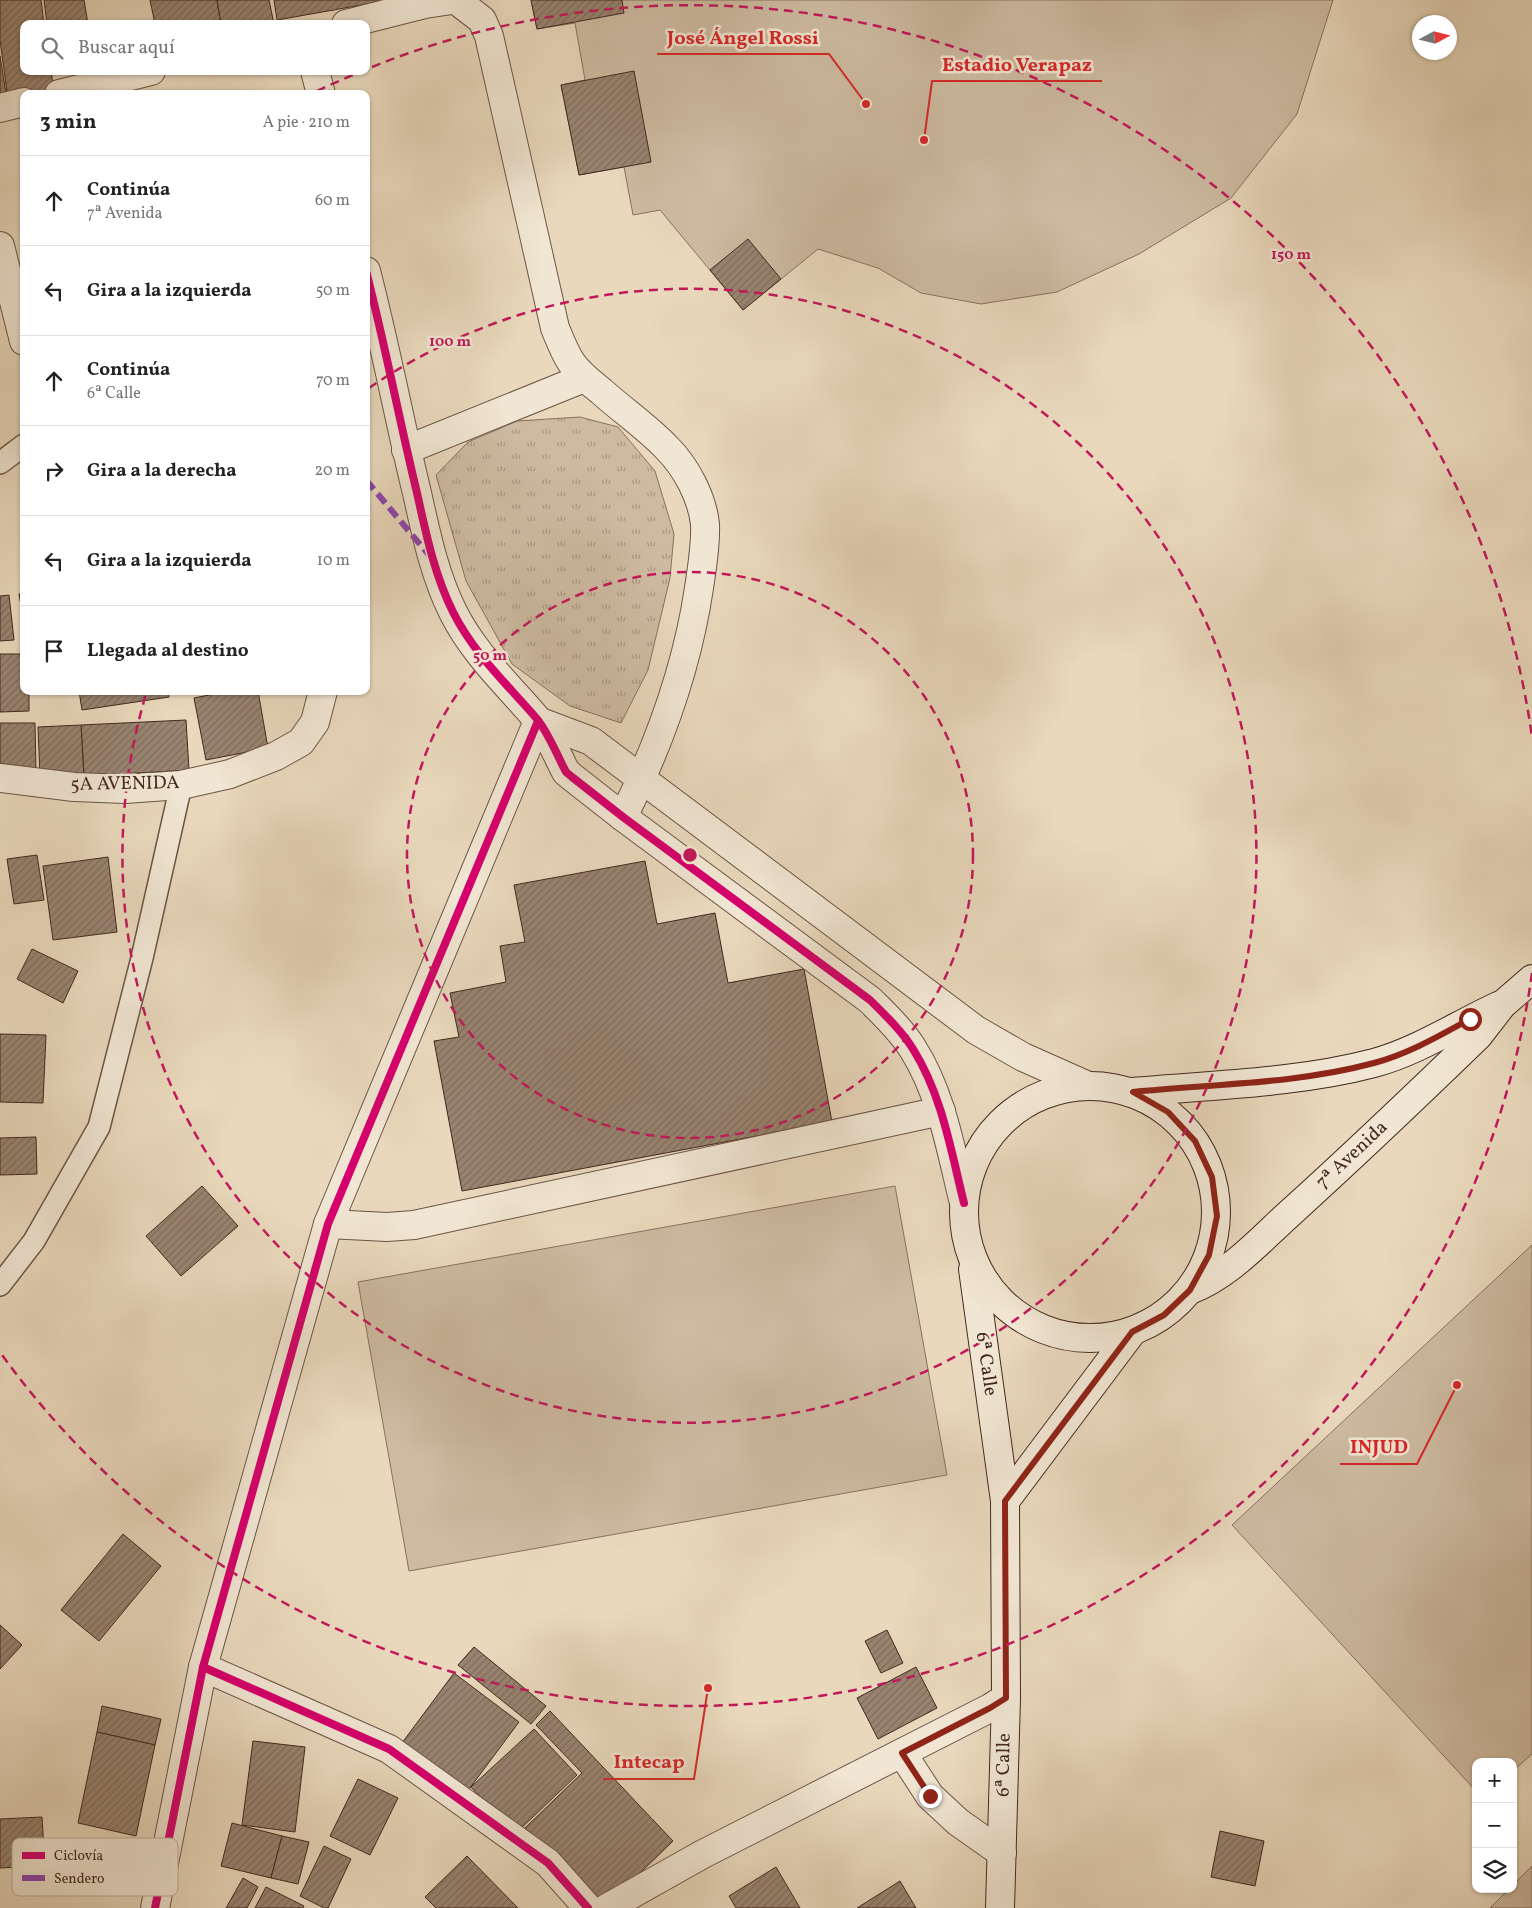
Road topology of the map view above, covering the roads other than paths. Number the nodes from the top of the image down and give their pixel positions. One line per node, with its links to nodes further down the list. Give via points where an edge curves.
1 (452, 0): 3 (street)
2 (456, 0): 14 (street, via 482,20 489,36 555,328 568,358)
3 (362, 20)
4 (135, 75): 6 (street)
5 (316, 75): 7 (street)
6 (75, 90)
7 (320, 90)
8 (20, 103): 9 (street)
9 (0, 108)
10 (0, 246): 12 (street)
11 (370, 302): 13 (street)
12 (20, 325)
13 (374, 332): 16 (street)
14 (584, 378): 16 (street); 21 (street, via 668,448 698,495 704,523 705,549 695,617 679,683)
15 (20, 448): 17 (lane)
16 (406, 450): 19 (street, via 432,558 453,611 472,645)
17 (0, 463)
18 (322, 695): 22 (street, 5A AVENIDA, via 315,722 301,742 230,774)
19 (538, 721): 21 (street, via 591,740); 23 (street, via 566,772); 30 (street)
20 (0, 778): 22 (street, 5A AVENIDA, via 83,787)
21 (642, 778): 23 (street); 26 (street, via 976,1030 1023,1057)
22 (181, 785): 32 (lane, via 99,1127 34,1241)
23 (623, 817): 28 (street, via 870,1000 913,1049)
24 (1532, 979): 25 (street, 7ª Avenida)
25 (1502, 1005): 27 (street, 7ª Avenida, via 1415,1048 1375,1063 1306,1077); 33 (street, 7ª Avenida, via 1478,1036 1302,1202 1224,1271)
26 (1086, 1085): 27 (street, via 1110,1086); 29 (street, via 1049,1092 1016,1108 989,1134 971,1167)
27 (1133, 1092): 33 (street, via 1175,1119 1195,1141 1212,1177 1217,1216 1209,1255)
28 (941, 1111): 29 (street); 30 (street, via 414,1225)
29 (964, 1203): 31 (street, via 964,1231)
30 (328, 1224): 36 (street)
31 (972, 1257): 34 (street, via 987,1286 1010,1310 1037,1328 1068,1337 1101,1339); 35 (street, 6ª Calle)
32 (0, 1285)
33 (1190, 1290): 34 (street, via 1164,1315)
34 (1132, 1332): 35 (street)
35 (1005, 1501): 37 (street, 6ª Calle)
36 (203, 1667): 39 (street); 41 (street, via 389,1749 548,1863)
37 (1006, 1698): 38 (street); 40 (street, 6ª Calle)
38 (902, 1753): 40 (street, via 930,1796 958,1822); 42 (street, via 703,1854)
39 (169, 1838)
40 (1002, 1853): 43 (street, 6ª Calle)
41 (588, 1908)
42 (607, 1908)
43 (1000, 1908)

